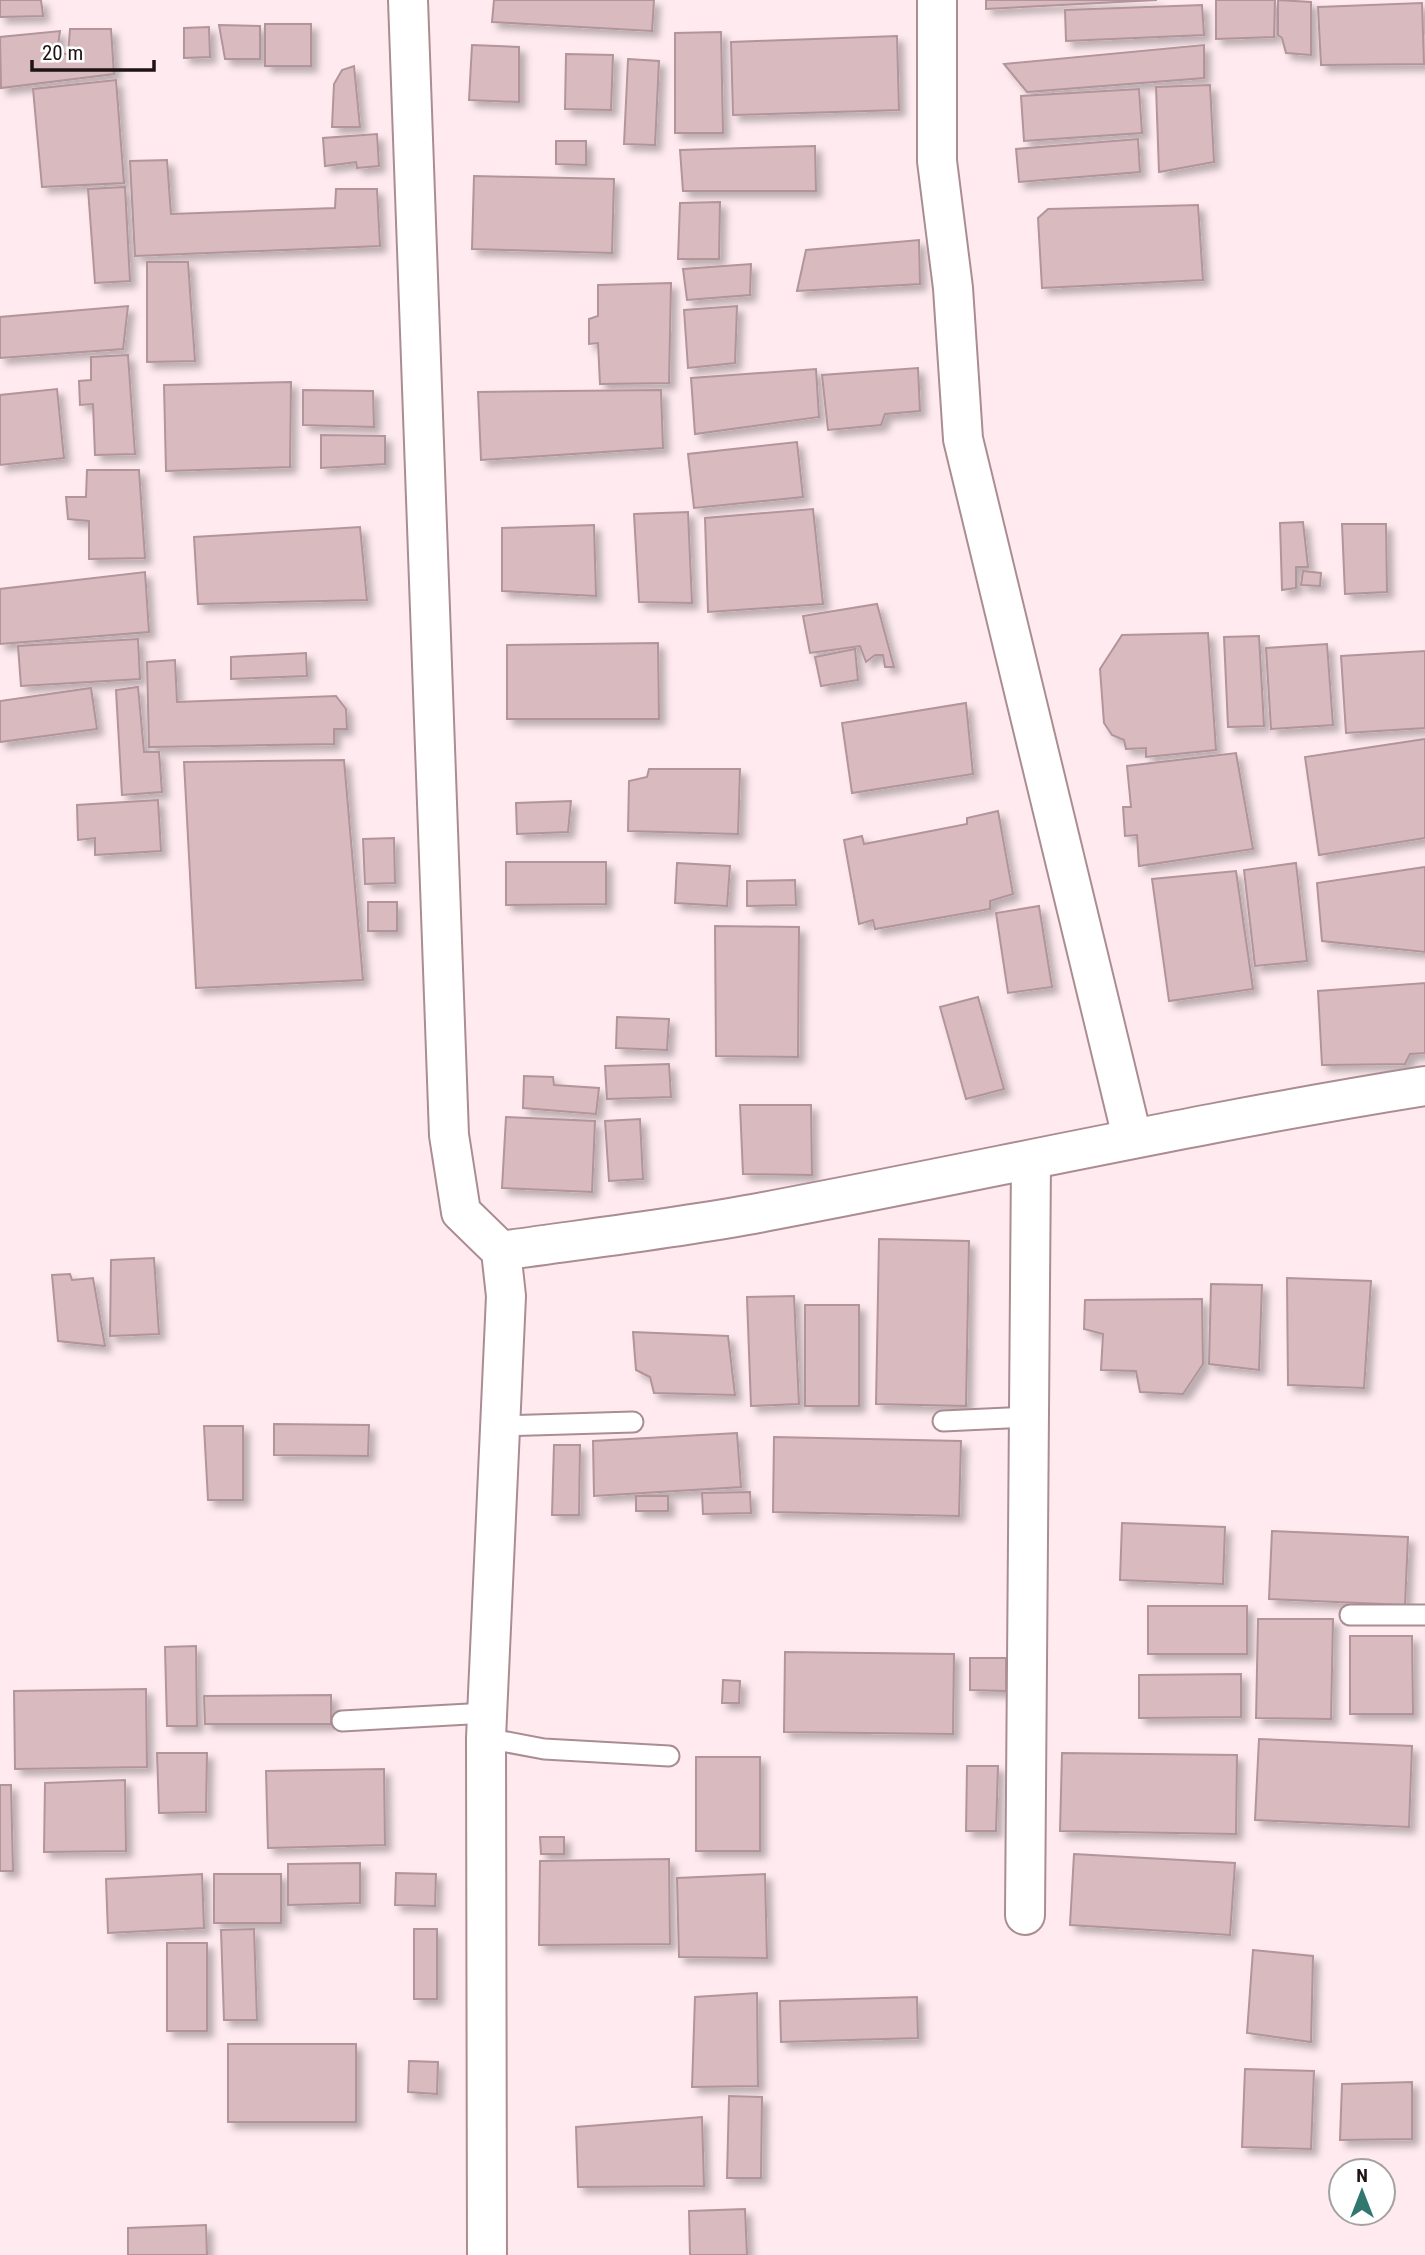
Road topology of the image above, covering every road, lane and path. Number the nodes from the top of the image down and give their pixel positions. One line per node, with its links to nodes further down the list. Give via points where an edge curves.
1 (408, 0): 6 (street, via 449,1135 461,1212)
2 (937, 0): 4 (street, via 937,161 953,288 963,439)
3 (1425, 1086): 4 (street)
4 (1132, 1137): 5 (street)
5 (1031, 1161): 6 (street, via 749,1214); 7 (street)
6 (501, 1251): 10 (street, via 506,1296)
7 (1028, 1417): 8 (lane); 16 (street)
8 (943, 1421)
9 (633, 1422): 10 (lane)
10 (500, 1426): 14 (street)
11 (1350, 1615): 12 (lane)
12 (1425, 1615)
13 (342, 1721): 14 (lane)
14 (486, 1725): 15 (lane, via 544,1749); 17 (street)
15 (669, 1756)
16 (1025, 1915)
17 (487, 2255)

